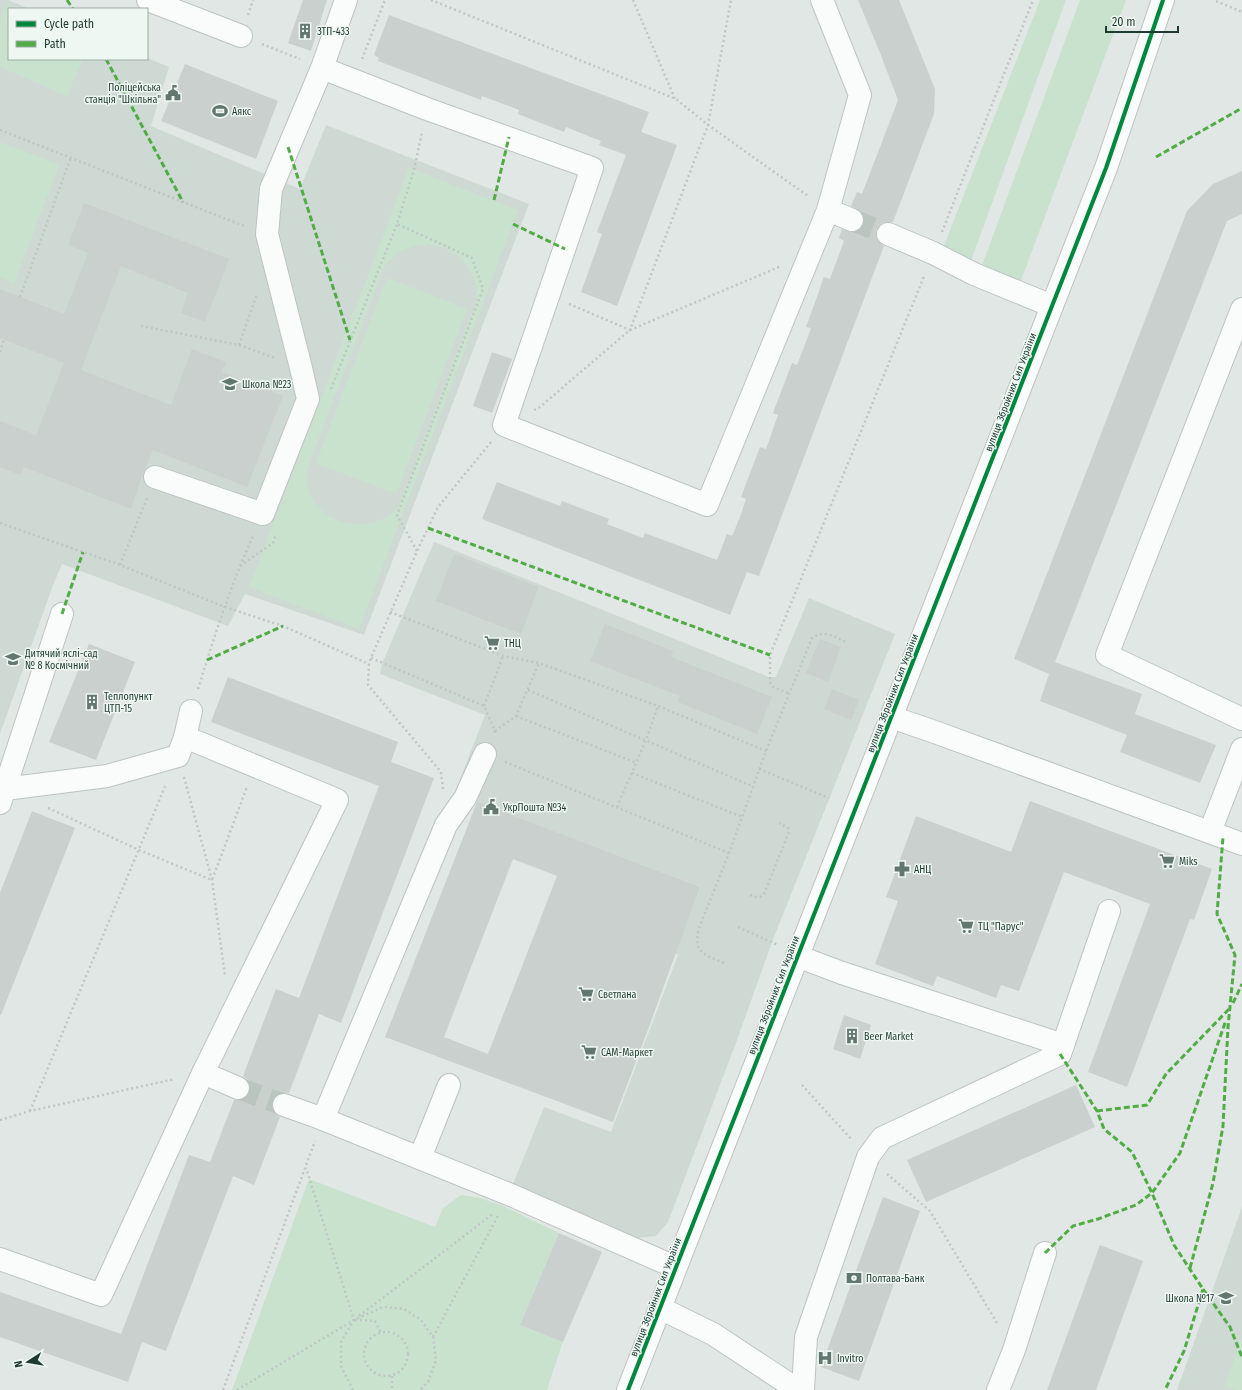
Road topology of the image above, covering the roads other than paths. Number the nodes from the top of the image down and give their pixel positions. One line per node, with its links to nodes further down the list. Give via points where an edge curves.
1 (148, 0): 5 (street)
2 (346, 0): 6 (street)
3 (822, 0): 7 (street, via 860,96)
4 (1163, 0): 10 (street, вулиця Збройних Сил України, via 1106,168)
5 (241, 36)
6 (322, 68): 7 (street, via 592,168 504,426 707,506); 12 (street, via 271,188 267,234 308,399 263,514)
7 (828, 210): 8 (street)
8 (852, 220)
9 (888, 234): 10 (street, via 974,274)
10 (1052, 306): 15 (street, вулиця Збройних Сил України)
11 (1242, 309): 16 (street, via 1107,655)
12 (155, 477)
13 (62, 614): 20 (street)
14 (191, 711): 17 (street)
15 (891, 717): 21 (street); 24 (street, вулиця Збройних Сил України)
16 (1242, 719)
17 (182, 747): 20 (street, via 107,776); 26 (street, via 256,766 337,800)
18 (1242, 749): 21 (street)
19 (485, 754): 30 (street, via 465,798 446,825)
20 (3, 796)
21 (1210, 832): 22 (street)
22 (1242, 844)
23 (1109, 912): 25 (street)
24 (797, 956): 25 (street); 34 (street, вулиця Збройних Сил України)
25 (1063, 1045): 38 (street, via 1060,1054 882,1138 868,1157 806,1337)
26 (203, 1073): 28 (street); 33 (street, via 101,1295)
27 (449, 1085): 31 (street)
28 (238, 1088)
29 (284, 1105): 30 (street)
30 (323, 1119): 31 (street)
31 (420, 1158): 34 (street, via 507,1201)
32 (1045, 1253): 39 (street, via 1014,1350)
33 (0, 1259)
34 (676, 1267): 35 (street, вулиця Збройних Сил України)
35 (660, 1308): 36 (street, вулиця Збройних Сил України); 37 (street, via 713,1334)
36 (628, 1390)
37 (798, 1390)
38 (803, 1390)
39 (998, 1390)

